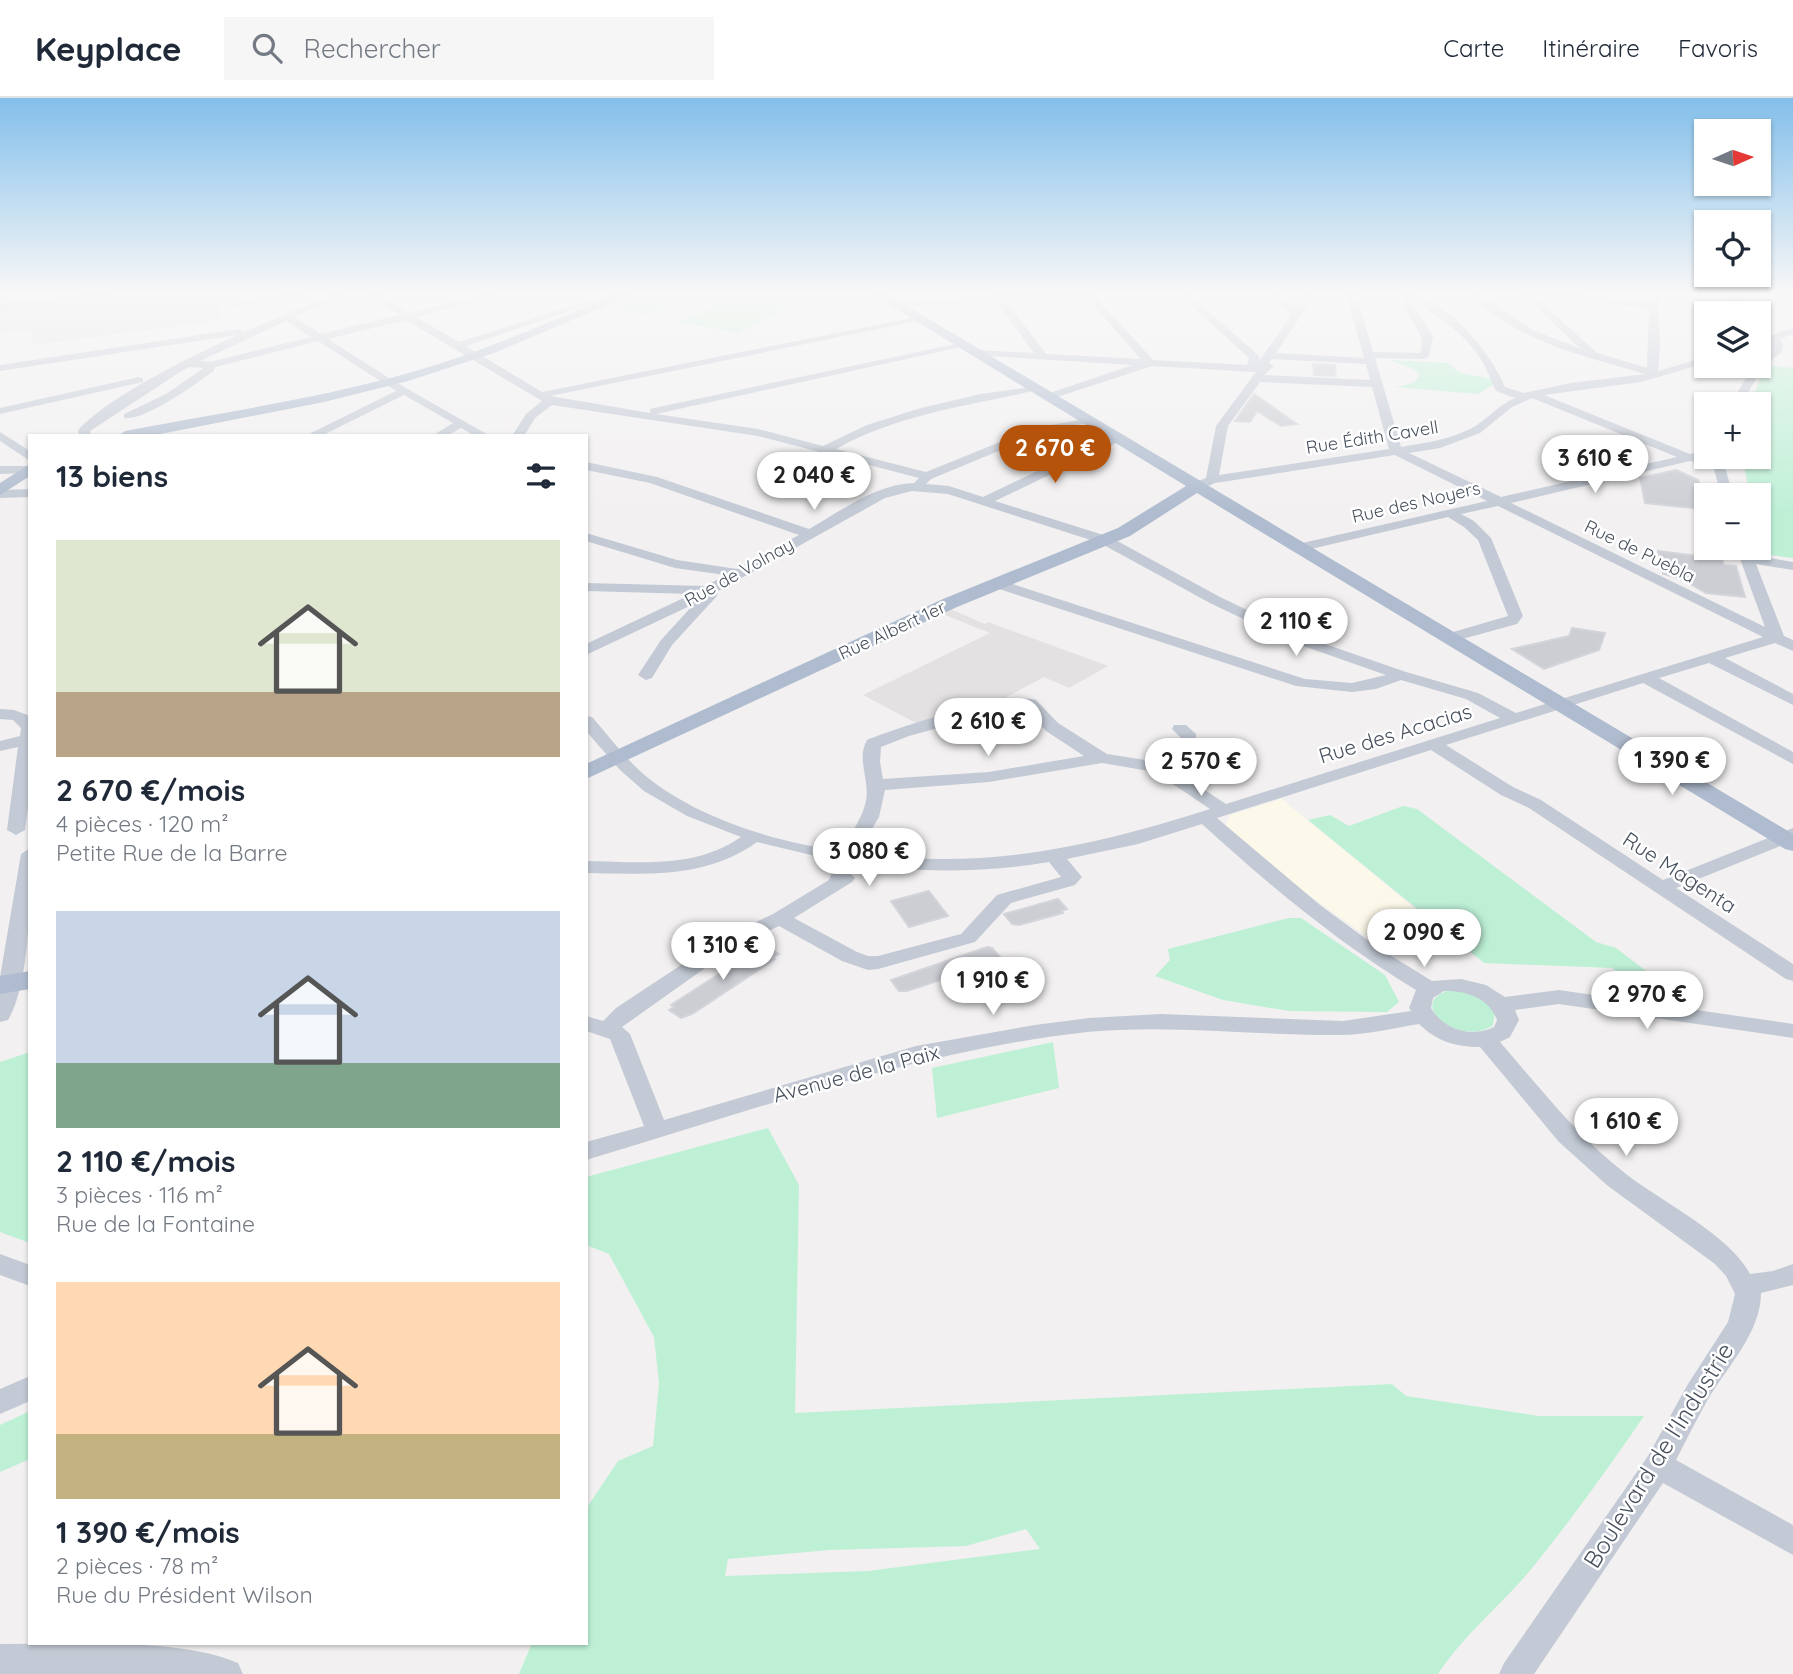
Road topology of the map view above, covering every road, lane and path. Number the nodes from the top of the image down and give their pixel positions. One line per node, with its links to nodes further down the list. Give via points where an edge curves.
1 (1259, 366): 48 (street, via 1222,426)
2 (185, 367): 33 (street, via 98,419)
3 (209, 367): 30 (street, via 189,386)
4 (365, 367): 20 (street)
5 (439, 367): 20 (main road)
6 (492, 367): 27 (street)
7 (675, 367): 27 (street, via 572,387)
8 (859, 367): 29 (street)
9 (998, 367): 22 (main road)
10 (1137, 367): 26 (street)
11 (1263, 367): 21 (street)
12 (1370, 367): 21 (street)
13 (1493, 367): 25 (street, via 1500,388)
14 (1634, 367): 18 (street)
15 (1654, 367): 18 (street)
16 (1681, 367): 18 (street, Rue Édith Cavell)
17 (1758, 367): 24 (street)
18 (1657, 373): 25 (street, Rue Édith Cavell)
19 (139, 380): 28 (street)
20 (388, 382): 23 (street); 34 (main road)
21 (1375, 384): 42 (street)
22 (1033, 388): 26 (main road); 41 (street, via 869,428)
23 (404, 391): 32 (street); 35 (street)
24 (1743, 392)
25 (1528, 395): 42 (street, Rue Édith Cavell, via 1462,437); 44 (street)
26 (1048, 397): 31 (main road)
27 (544, 398): 29 (street); 38 (street)
28 (0, 411)
29 (643, 414): 41 (street, via 758,433)
30 (128, 416)
31 (1086, 421): 39 (main road); 49 (street, Rue de Volnay, via 1039,430)
32 (462, 423): 36 (street); 37 (street)
33 (85, 434)
34 (136, 434)
35 (315, 434)
36 (442, 434)
37 (481, 434)
38 (519, 434)
39 (1116, 439): 48 (main road); 51 (street)
40 (3, 440): 47 (street)
41 (825, 450): 49 (street)
42 (1396, 451): 48 (street, Rue Édith Cavell); 50 (street, Rue de Puebla)
43 (1694, 456): 44 (street, Rue des Noyers)
44 (1686, 457): 45 (street); 50 (street, Rue des Noyers)
45 (1694, 458)
46 (588, 466): 53 (street, via 653,480)
47 (15, 482)
48 (1203, 483): 55 (main road, Rue Albert 1er); 56 (main road)
49 (926, 484): 51 (street); 53 (street, Rue de Volnay, via 891,491)
50 (1495, 501): 52 (street, Rue des Noyers); 65 (street, Rue de Puebla)
51 (982, 502): 55 (street)
52 (1448, 512): 56 (street, Rue des Noyers); 64 (street, via 1484,538 1516,616 1512,621)
53 (810, 534): 60 (street, Rue de Volnay)
54 (588, 538): 60 (street, via 675,564)
55 (1105, 540): 61 (main road, Rue Albert 1er); 69 (street, via 1275,629)
56 (1298, 548): 64 (main road)
57 (1748, 560): 65 (street)
58 (1771, 560): 59 (street)
59 (1793, 566)
60 (737, 573): 63 (street, Rue de Volnay)
61 (995, 583): 69 (street, via 1302,683 1357,687); 81 (main road, Rue Albert 1er)
62 (588, 587): 63 (street)
63 (709, 590): 66 (street, Rue de Volnay); 68 (street, via 713,593 666,643)
64 (1448, 638): 72 (main road)
65 (1785, 642): 67 (street, Rue des Acacias)
66 (591, 647)
67 (1710, 657): 70 (street, Rue des Acacias); 71 (street)
68 (646, 675)
69 (1400, 676): 74 (street, via 1472,696)
70 (1645, 677): 72 (street, Rue des Acacias); 83 (street)
71 (1793, 700)
72 (1560, 705): 74 (street, Rue des Acacias); 90 (main road)
73 (0, 714): 76 (street, via 19,716)
74 (1515, 719): 79 (street, Rue des Acacias)
75 (588, 723): 81 (street, Rue des Acacias)
76 (28, 726)
77 (1180, 729): 84 (street, via 1188,734 1188,746)
78 (28, 739): 80 (street); 88 (street)
79 (1434, 745): 87 (street, Rue des Acacias); 97 (street, Rue Magenta)
80 (0, 746)
81 (618, 757): 85 (main road, Rue Albert 1er); 89 (street, Rue des Acacias, via 667,799)
82 (1102, 758): 84 (street); 86 (street, via 989,777); 86 (street, via 1064,737 1030,703 1015,702 873,744)
83 (1793, 759)
84 (1150, 764): 87 (street, via 1171,774)
85 (588, 771)
86 (876, 785): 91 (street, via 874,808)
87 (1214, 813): 92 (street, Rue des Acacias, via 1131,840); 101 (street, via 1318,914)
88 (21, 829)
89 (754, 836): 91 (street, Rue des Acacias); 94 (street, via 736,850 686,866)
90 (1790, 838): 97 (street)
91 (847, 857): 93 (street, Rue des Acacias); 96 (street)
92 (1054, 858): 93 (street, Rue des Acacias, via 977,864); 98 (street, via 1070,873 1068,881 1004,898 968,938 876,962 860,961)
93 (890, 863): 96 (street, via 856,872)
94 (588, 867)
95 (28, 869): 100 (street)
96 (836, 884): 98 (street)
97 (1662, 887): 99 (street, Rue Magenta)
98 (780, 918): 105 (street, via 732,940 624,1013)
99 (1793, 974)
100 (13, 983): 103 (street)
101 (1430, 989): 102 (street, via 1467,986); 104 (street, via 1420,1001)
102 (1501, 1005): 106 (street, via 1559,997); 107 (street, via 1507,1027)
103 (0, 1016)
104 (1424, 1016): 107 (street, via 1450,1035); 108 (street, Avenue de la Paix, via 1343,1028 1161,1021 1035,1032 916,1054)
105 (593, 1026): 108 (street, via 619,1034)
106 (1793, 1031)
107 (1486, 1040): 113 (street, via 1567,1136 1617,1180 1724,1257)
108 (657, 1130): 109 (street, Avenue de la Paix)
109 (588, 1150)
110 (0, 1264): 112 (street)
111 (1793, 1274): 113 (street)
112 (28, 1275)
113 (1745, 1285): 116 (street, Boulevard de l'Industrie, via 1747,1306 1740,1325)
114 (28, 1389): 115 (street)
115 (0, 1402)
116 (1658, 1465): 117 (street); 120 (street, Boulevard de l'Industrie)
117 (1793, 1541)
118 (0, 1660): 119 (street, via 75,1657)
119 (227, 1674)
120 (1516, 1674)

